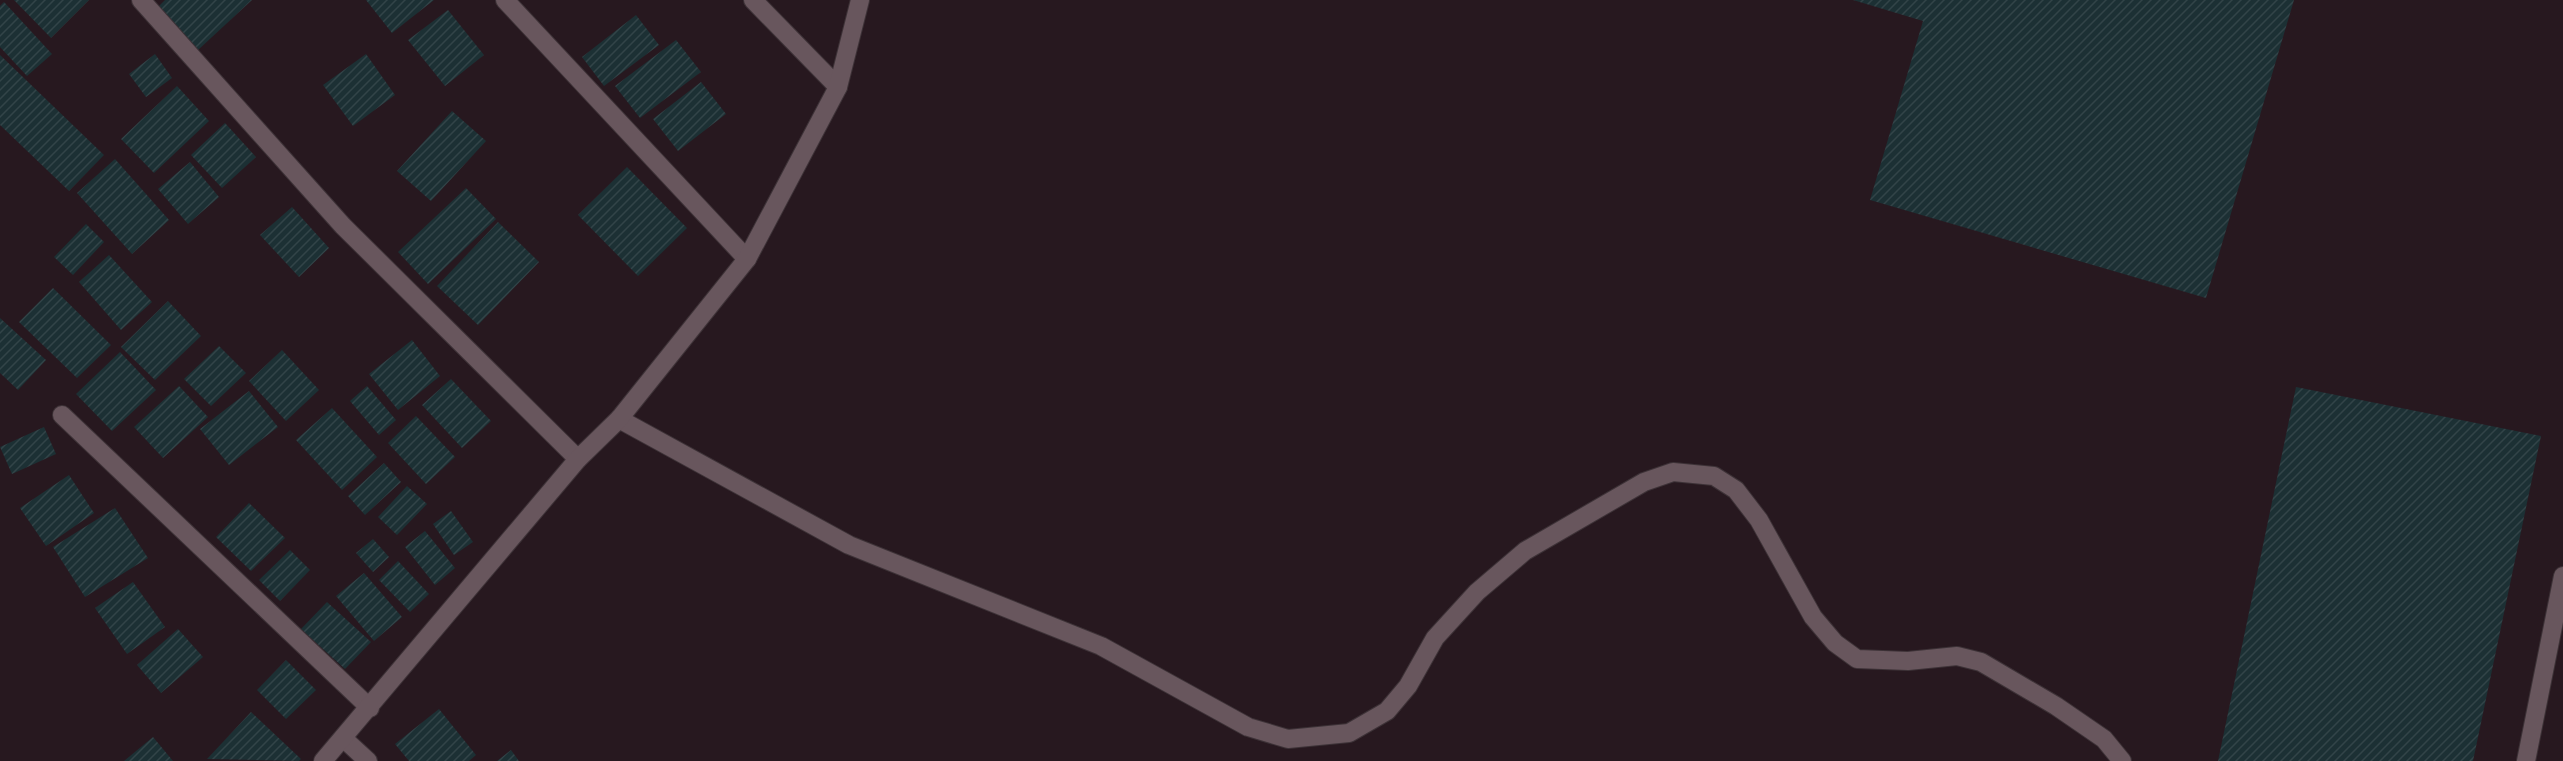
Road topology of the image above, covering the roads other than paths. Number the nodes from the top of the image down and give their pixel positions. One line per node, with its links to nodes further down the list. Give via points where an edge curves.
1 (141, 0): 9 (street, via 343,226)
2 (505, 0): 6 (street)
3 (753, 0): 5 (street)
4 (860, 0): 5 (street)
5 (838, 87): 6 (street)
6 (747, 259): 8 (street)
7 (62, 415): 11 (street)
8 (619, 419): 9 (street); 15 (street, via 849,545 1101,646 1248,727 1288,739 1349,734 1387,711 1408,686 1435,638 1477,592 1525,551 1644,482 1673,472 1714,476 1736,490 1759,520 1813,617 1835,643 1857,659 1908,661 1957,656 1981,662 2104,739)
9 (578, 459): 11 (street)
10 (2563, 576): 16 (street)
11 (370, 708): 12 (street)
12 (343, 738): 13 (street); 14 (street)
13 (322, 761)
14 (368, 761)
15 (2122, 761)
16 (2526, 761)

